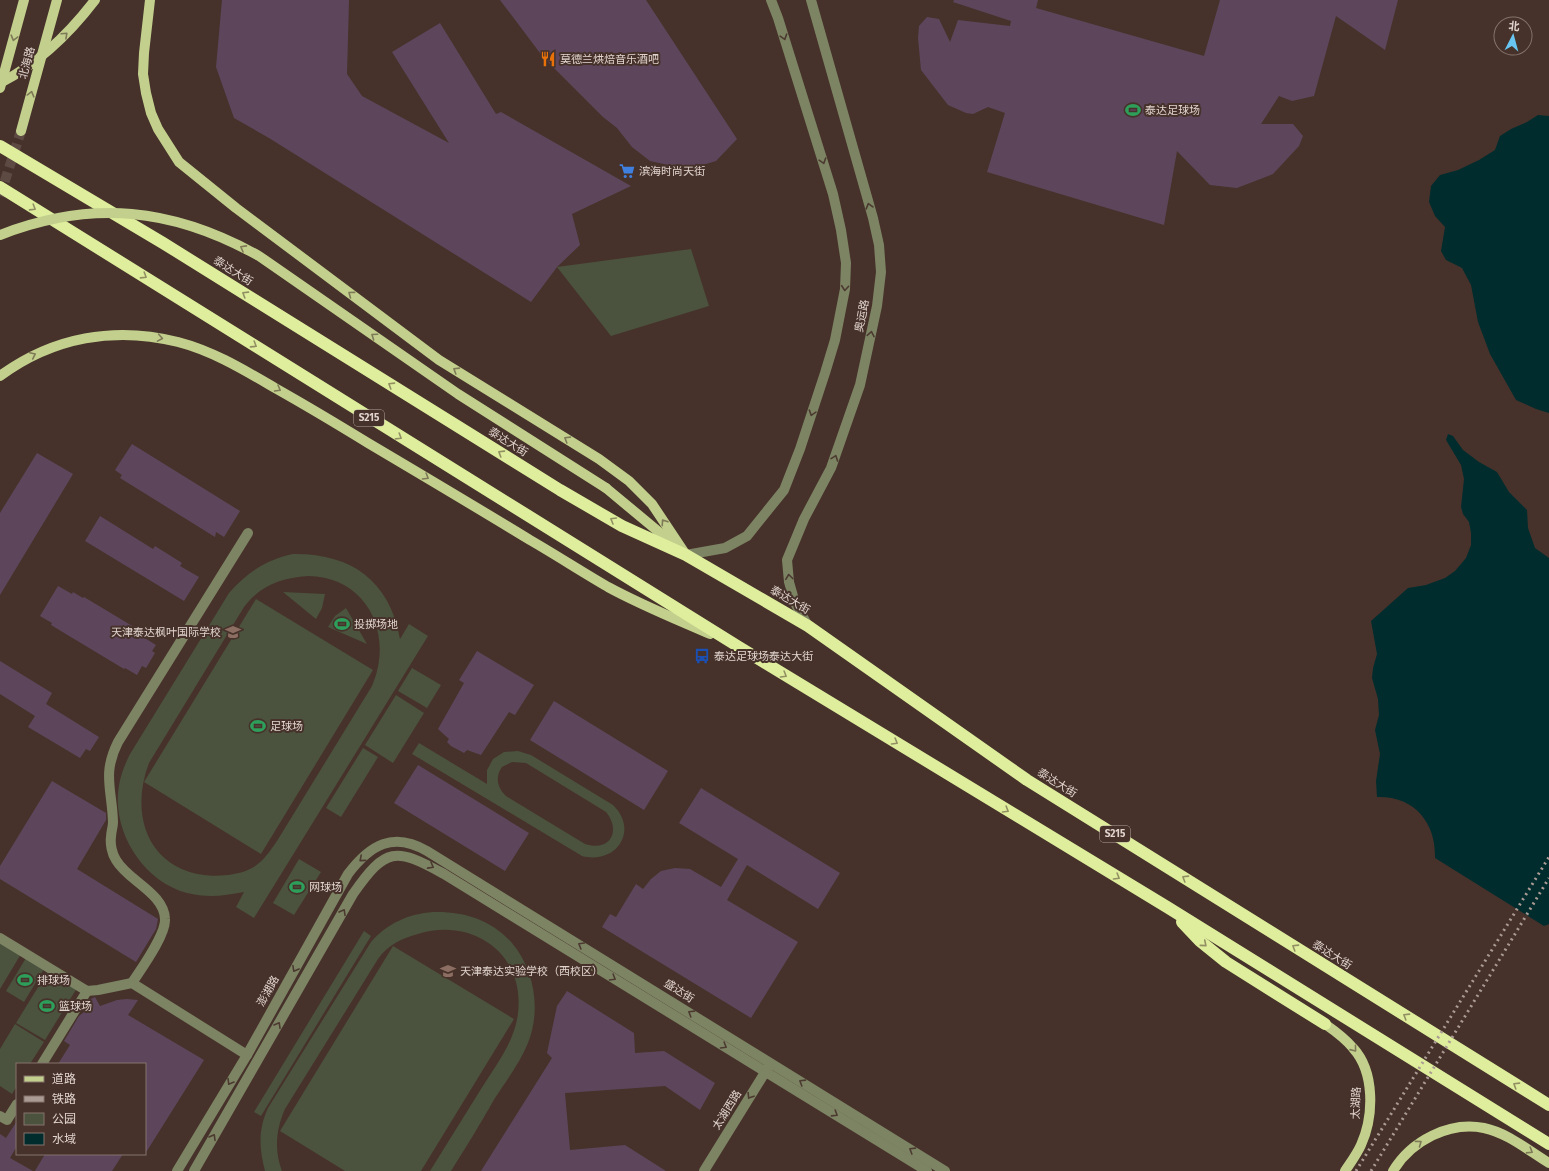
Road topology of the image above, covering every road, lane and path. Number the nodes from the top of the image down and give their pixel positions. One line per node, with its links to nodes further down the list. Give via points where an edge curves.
1 (24, 0): 8 (main road, 北海路, one-way to 8)
2 (56, 0): 9 (main road, 北海路, one-way to 2)
3 (95, 0): 7 (main road, one-way to 3, bridge, via 27,67 51,48)
4 (150, 0): 15 (main road, one-way to 4, via 652,504 629,481 599,459 439,360 236,208 179,162 158,130 146,93 143,74)
5 (771, 0): 15 (street, 奥运路, one-way to 15, via 833,194 846,263 845,289 835,340 825,373 784,490 747,536 725,548)
6 (811, 0): 16 (street, 奥运路, one-way to 6, via 795,603 789,582 787,560 804,519 831,468 860,385 877,306 881,272 873,218)
7 (0, 83)
8 (0, 88)
9 (21, 131)
10 (0, 146): 15 (highway, 泰达大街 / S215, one-way to 10, via 622,526 560,490 163,243)
11 (0, 187): 17 (highway, S215, one-way to 17)
12 (0, 235): 15 (main road, one-way to 12, bridge, via 606,488 458,394 275,267 224,238 187,224 168,220 101,213 43,220)
13 (0, 376): 17 (main road, one-way to 17, via 28,358 50,348 116,334 158,338 210,352 313,410 609,588)
14 (248, 532): 21 (street, via 118,742 109,763 113,823 111,837 116,860 158,901 166,919 159,940)
15 (686, 555): 16 (highway, 泰达大街 / S215)
16 (808, 626): 27 (highway, 泰达大街 / S215, one-way to 16, via 1027,780)
17 (739, 647): 19 (highway, one-way to 19)
18 (396, 841): 24 (street, 澎湖路, one-way to 24, via 383,844 369,853 348,874); 26 (street, 盛达街, one-way to 18, via 427,851 415,844)
19 (1167, 907): 23 (highway, one-way to 23, via 1200,941 1226,962); 30 (highway)
20 (0, 938): 22 (street)
21 (132, 984): 22 (street); 24 (street)
22 (87, 991): 25 (street)
23 (1325, 1024): 37 (main road, 太湖路, one-way to 37, via 1346,1041 1361,1059 1370,1091 1369,1113 1362,1143)
24 (246, 1055): 32 (street, 澎湖路, one-way to 32)
25 (43, 1063)
26 (768, 1067): 33 (street, 盛达街, one-way to 26, via 353,894 372,869 382,860 394,855 408,856 444,874); 34 (street, 太湖西路, one-way to 34); 35 (street, 盛达街, one-way to 35); 36 (street, 盛达街, one-way to 26)
27 (1549, 1105)
28 (16, 1106): 29 (street, via 7,1120)
29 (0, 1116)
30 (1549, 1144)
31 (1549, 1163): 38 (main road, one-way to 31, via 1404,1156 1428,1137 1470,1127 1485,1128 1511,1139)
32 (177, 1171)
33 (194, 1171)
34 (704, 1171)
35 (927, 1171)
36 (945, 1171)
37 (1345, 1171)
38 (1393, 1171)

